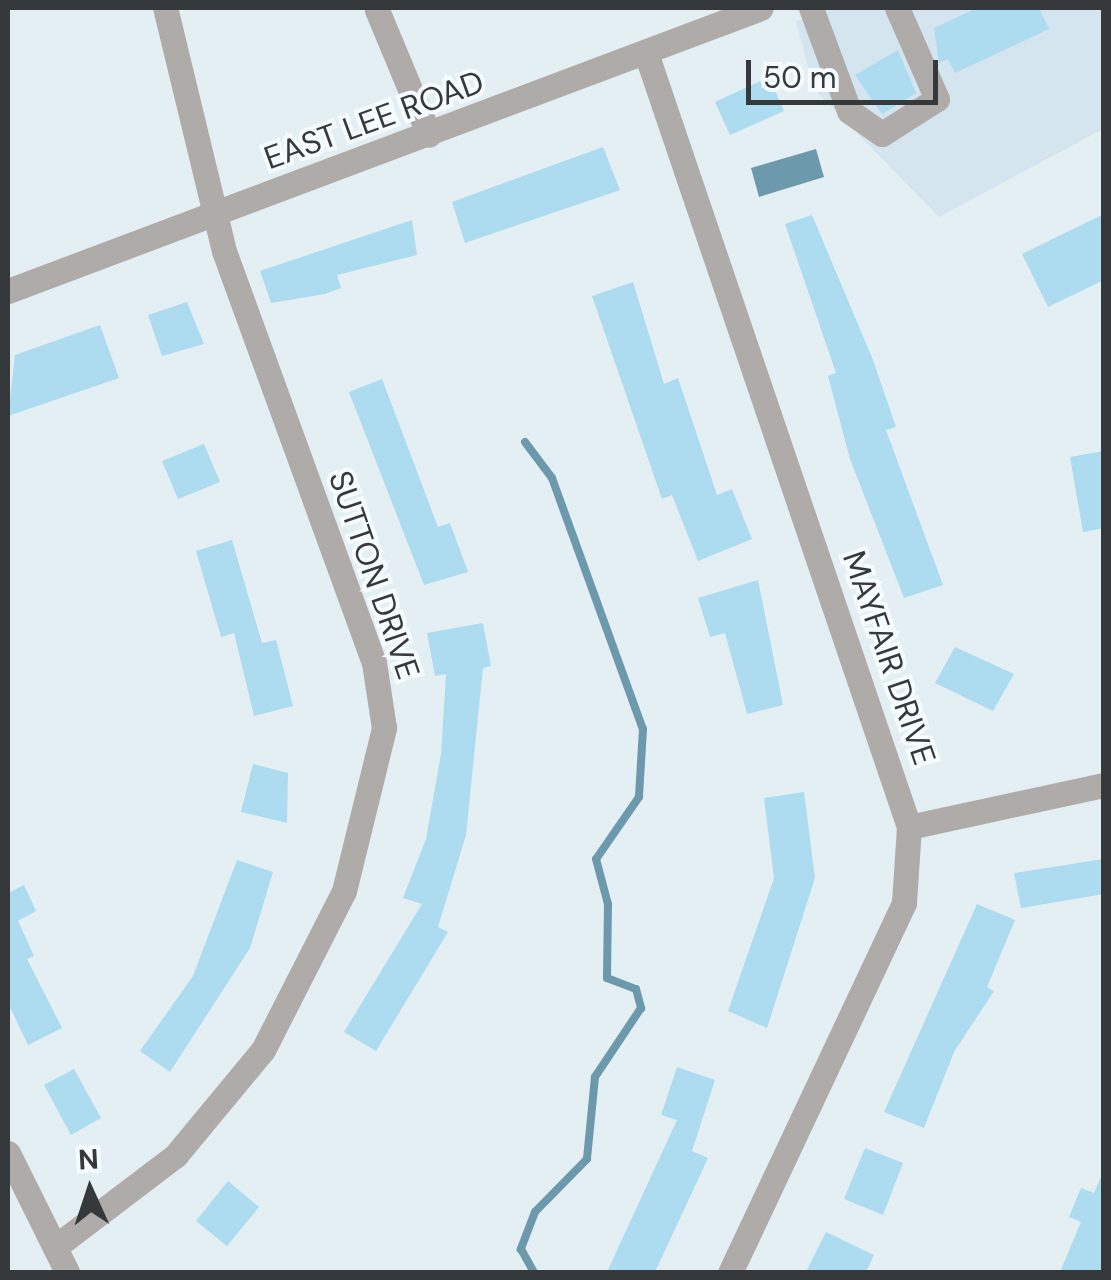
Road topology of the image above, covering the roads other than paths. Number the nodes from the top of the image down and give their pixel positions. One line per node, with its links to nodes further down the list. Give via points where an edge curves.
1 (165, 8): 8 (street, SUTTON DRIVE)
2 (761, 8): 6 (street, EAST LEE ROAD)
3 (811, 8): 4 (street, via 849,111 882,134 937,99)
4 (897, 8)
5 (378, 10): 7 (street)
6 (646, 53): 7 (street, EAST LEE ROAD); 11 (street, MAYFAIR DRIVE)
7 (428, 135): 8 (street, EAST LEE ROAD)
8 (213, 213): 9 (street, EAST LEE ROAD); 13 (street, SUTTON DRIVE, via 374,663 382,747 344,890 263,1050 176,1155)
9 (8, 291)
10 (1104, 785): 11 (street)
11 (909, 826): 15 (street, MAYFAIR DRIVE, via 904,903)
12 (8, 1153): 13 (street)
13 (54, 1246): 14 (street)
14 (67, 1272)
15 (730, 1272)

